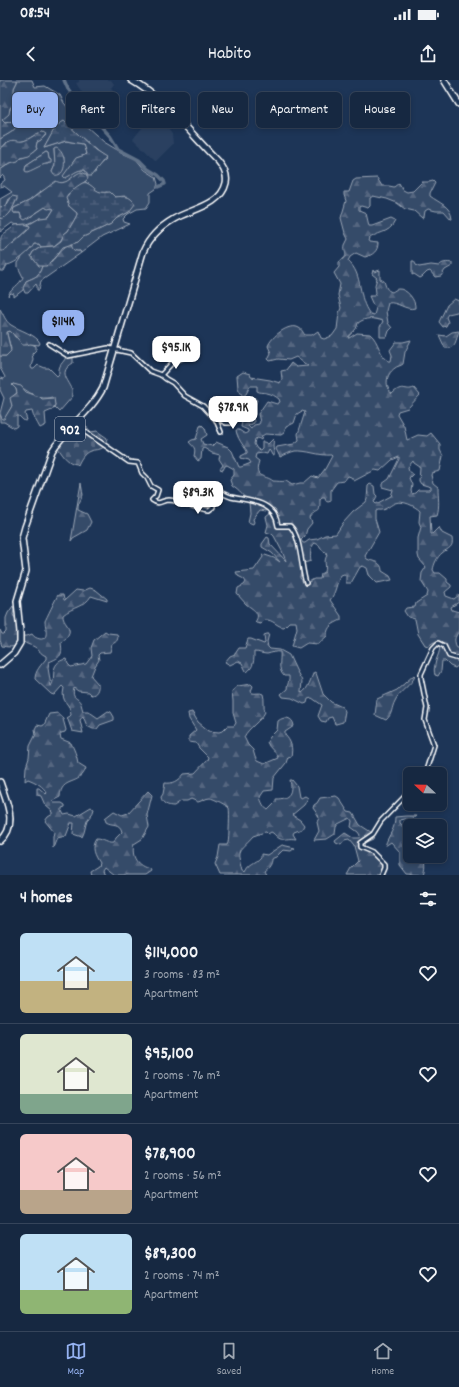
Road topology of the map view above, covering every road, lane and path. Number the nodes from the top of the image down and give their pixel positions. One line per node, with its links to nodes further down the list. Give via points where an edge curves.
1 (131, 80): 6 (highway, 902, via 173,114 218,160 223,167 226,183 220,196 214,201 174,219 152,236 145,248)
2 (444, 80): 3 (highway)
3 (457, 97): 4 (highway)
4 (459, 104)
5 (49, 344): 6 (street, via 69,356 104,349)
6 (115, 350): 8 (street, via 129,353 150,371); 11 (highway, 902, via 101,392)
7 (184, 357): 8 (street, via 173,362)
8 (161, 375): 10 (street)
9 (244, 405): 10 (street, via 231,423)
10 (213, 416): 12 (street)
11 (74, 424): 13 (street, via 127,461 138,463 151,486 158,490 153,501 160,503 168,500 209,510 213,507 212,495 216,491 264,505 275,514 278,526 288,525 293,530); 15 (highway, 902, via 50,455 25,527 22,542 26,574 17,601 20,641 14,654)
12 (221, 432)
13 (306, 582)
14 (459, 658): 16 (street, via 449,656 444,646 438,643 421,674 428,708 424,720 434,745)
15 (0, 666)
16 (427, 767)
17 (0, 782): 19 (highway, via 11,816 9,829)
18 (403, 798): 20 (street, via 379,823 373,834 360,843 360,847 372,852 384,864)
19 (0, 841)
20 (380, 875)

